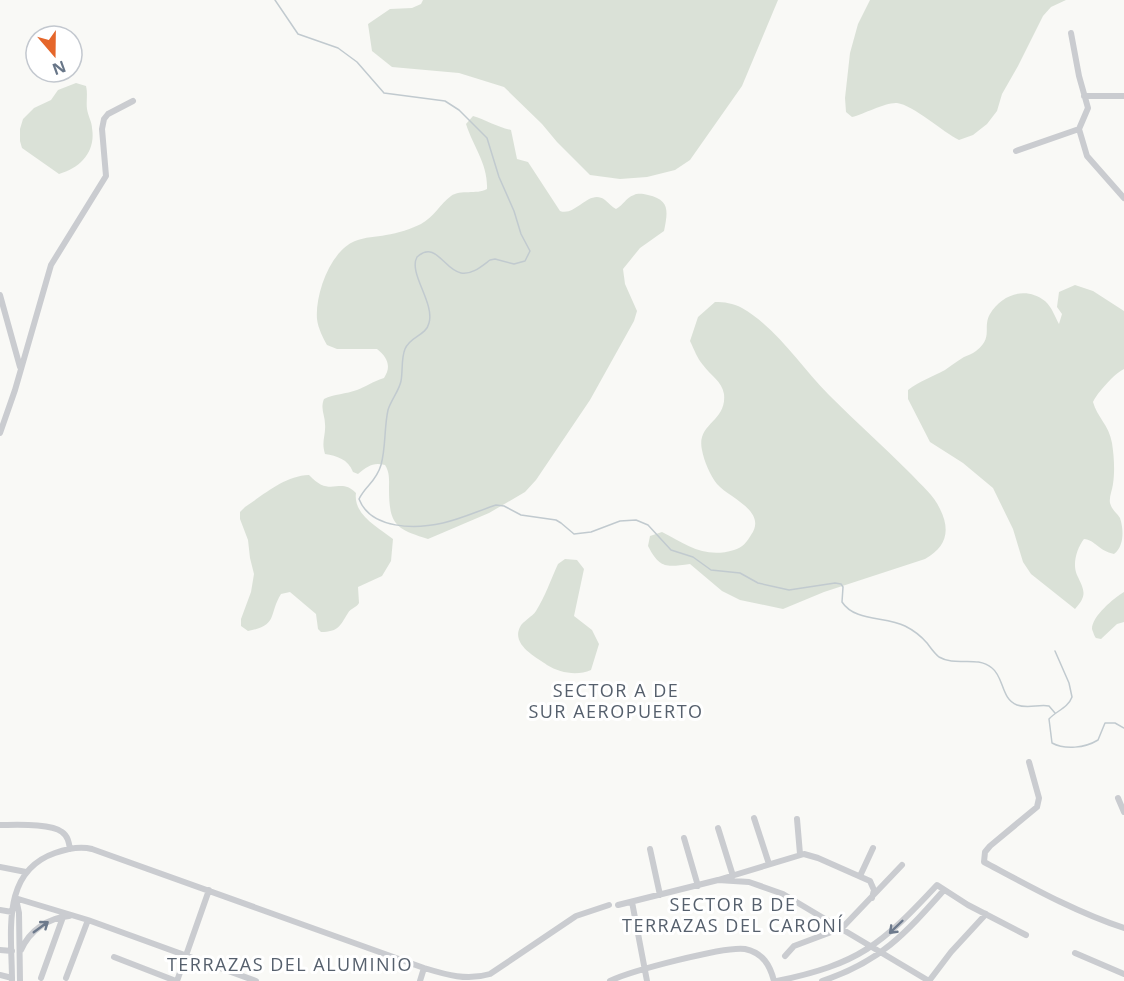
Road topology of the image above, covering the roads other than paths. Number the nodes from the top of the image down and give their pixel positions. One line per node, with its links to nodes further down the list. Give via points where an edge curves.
1 (1071, 33): 2 (street)
2 (1084, 96): 3 (street); 5 (street, via 1088,108)
3 (1124, 96)
4 (134, 101): 9 (street, via 104,119 106,176 51,265)
5 (1079, 129): 6 (street); 7 (street, via 1087,156)
6 (1016, 151)
7 (1124, 198)
8 (0, 295): 9 (street)
9 (20, 367): 10 (street)
10 (0, 433)
11 (1029, 762): 46 (street, via 1039,798 1037,807 990,846 984,862)
12 (1118, 798): 13 (street)
13 (1124, 812)
14 (754, 818): 23 (street)
15 (797, 819): 22 (street)
16 (0, 825): 20 (street, via 57,829 66,836)
17 (718, 828): 27 (street)
18 (684, 838): 30 (street)
19 (873, 848): 28 (street)
20 (70, 849): 26 (street, via 43,858); 31 (street, via 92,849)
21 (650, 849): 33 (street)
22 (800, 854): 23 (street); 28 (street)
23 (769, 864): 27 (street)
24 (902, 864): 35 (street)
25 (0, 867): 26 (street)
26 (26, 872): 34 (street)
27 (733, 876): 29 (street)
28 (860, 876): 35 (street, via 872,883)
29 (718, 880): 30 (street); 45 (street, via 771,888)
30 (698, 886): 33 (street)
31 (209, 890): 56 (street); 57 (street)
32 (944, 890): 41 (street); 48 (street, one-way to 48, via 937,885); 53 (street)
33 (660, 895): 36 (street)
34 (15, 898): 40 (street); 42 (street); 52 (street)
35 (872, 898): 45 (street)
36 (632, 902): 38 (street); 58 (street)
37 (609, 905): 57 (street, via 576,916 498,969 477,978 462,979)
38 (618, 905)
39 (0, 910): 40 (street)
40 (12, 912): 50 (street)
41 (986, 914): 47 (street); 53 (street, via 929,981)
42 (74, 915): 43 (street); 44 (street)
43 (63, 916): 52 (street, one-way to 43, via 37,929); 61 (street)
44 (88, 920): 56 (street); 62 (street)
45 (842, 928): 48 (street); 54 (street, via 794,946)
46 (1124, 928)
47 (1026, 934)
48 (872, 948): 53 (street); 70 (street, via 833,968)
49 (0, 950): 50 (street)
50 (12, 951): 63 (street)
51 (1075, 952): 59 (street)
52 (20, 953): 64 (street)
53 (881, 953): 71 (street)
54 (785, 956)
55 (114, 957): 65 (street)
56 (186, 957): 65 (street); 66 (street)
57 (424, 968): 67 (street)
58 (645, 969): 68 (street); 69 (street); 70 (street, via 744,949 768,962)
59 (1124, 974)
60 (0, 975): 63 (street)
61 (41, 978)
62 (66, 978)
63 (12, 980)
64 (20, 981)
65 (177, 981)
66 (256, 981)
67 (420, 981)
68 (610, 981)
69 (647, 981)
70 (776, 981)
71 (822, 981)

